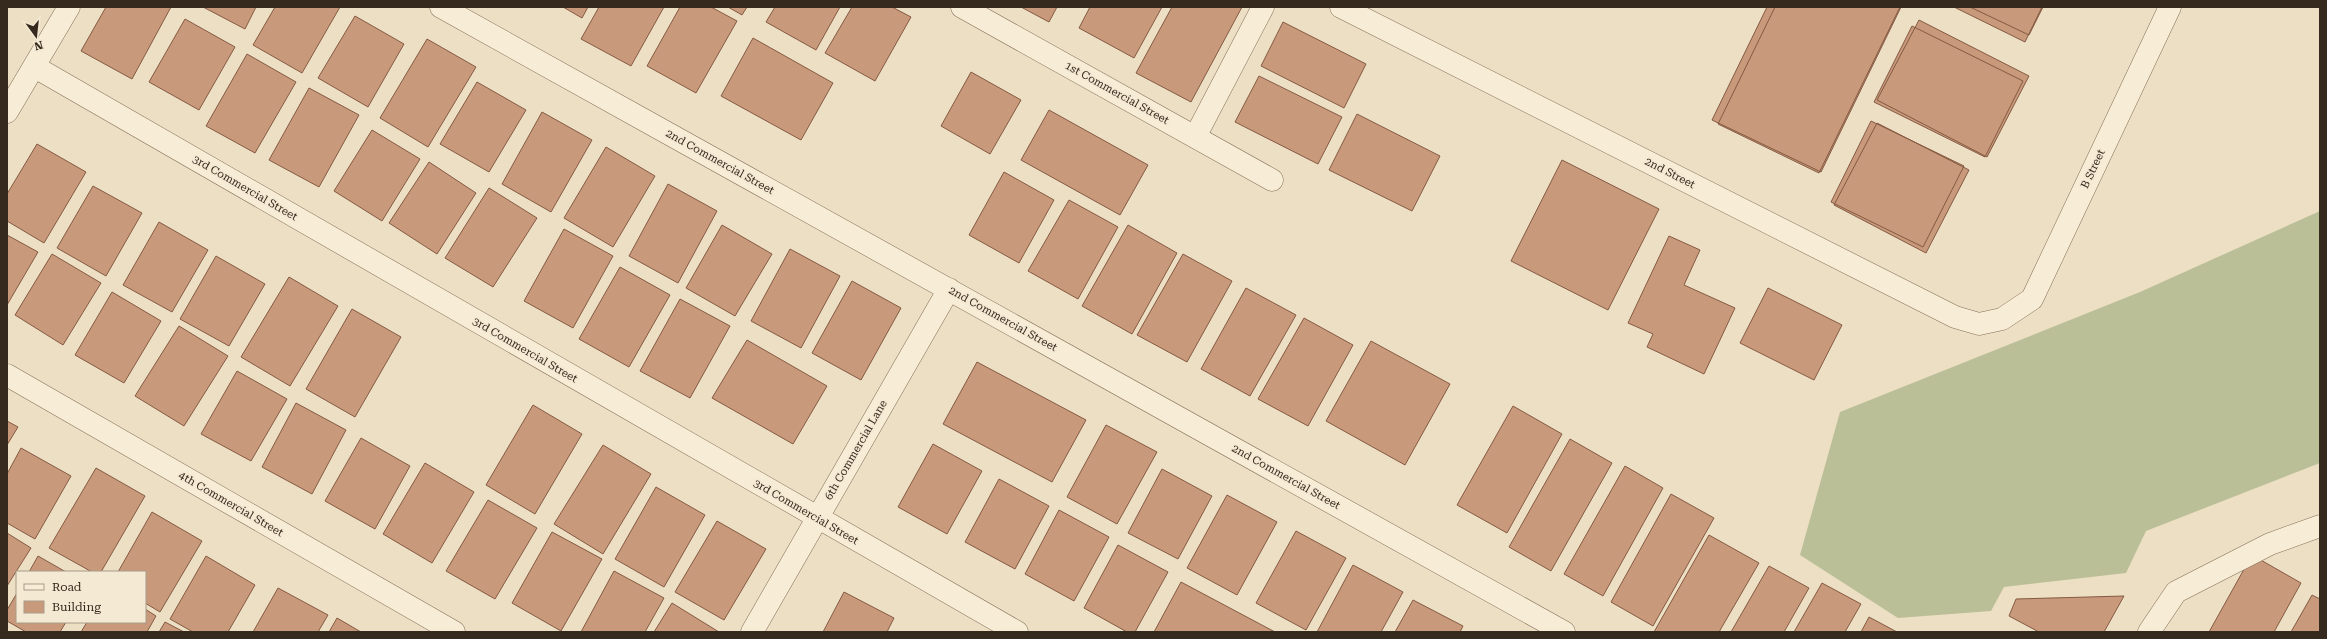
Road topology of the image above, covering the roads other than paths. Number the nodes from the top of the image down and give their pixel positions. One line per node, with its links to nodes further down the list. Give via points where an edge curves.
1 (69, 7): 7 (street)
2 (441, 7): 11 (street, 2nd Commercial Street)
3 (962, 7): 9 (street, 1st Commercial Street)
4 (1263, 7): 9 (street)
5 (1341, 7): 12 (street, 2nd Street, via 1955,318 1978,324)
6 (2170, 7): 12 (street, B Street, via 2032,299)
7 (35, 67): 8 (street); 14 (street, 3rd Commercial Street)
8 (7, 112)
9 (1195, 137): 10 (street, 1st Commercial Street)
10 (1272, 180)
11 (949, 289): 14 (street, 6th Commercial Lane); 19 (street, 2nd Commercial Street)
12 (2002, 319)
13 (7, 375): 16 (street, 4th Commercial Street)
14 (817, 519): 17 (street, 6th Commercial Lane); 18 (street, 3rd Commercial Street)
15 (2320, 526): 20 (street, via 2270,544 2176,592)
16 (454, 632)
17 (752, 632)
18 (1016, 632)
19 (1564, 632)
20 (2149, 632)

